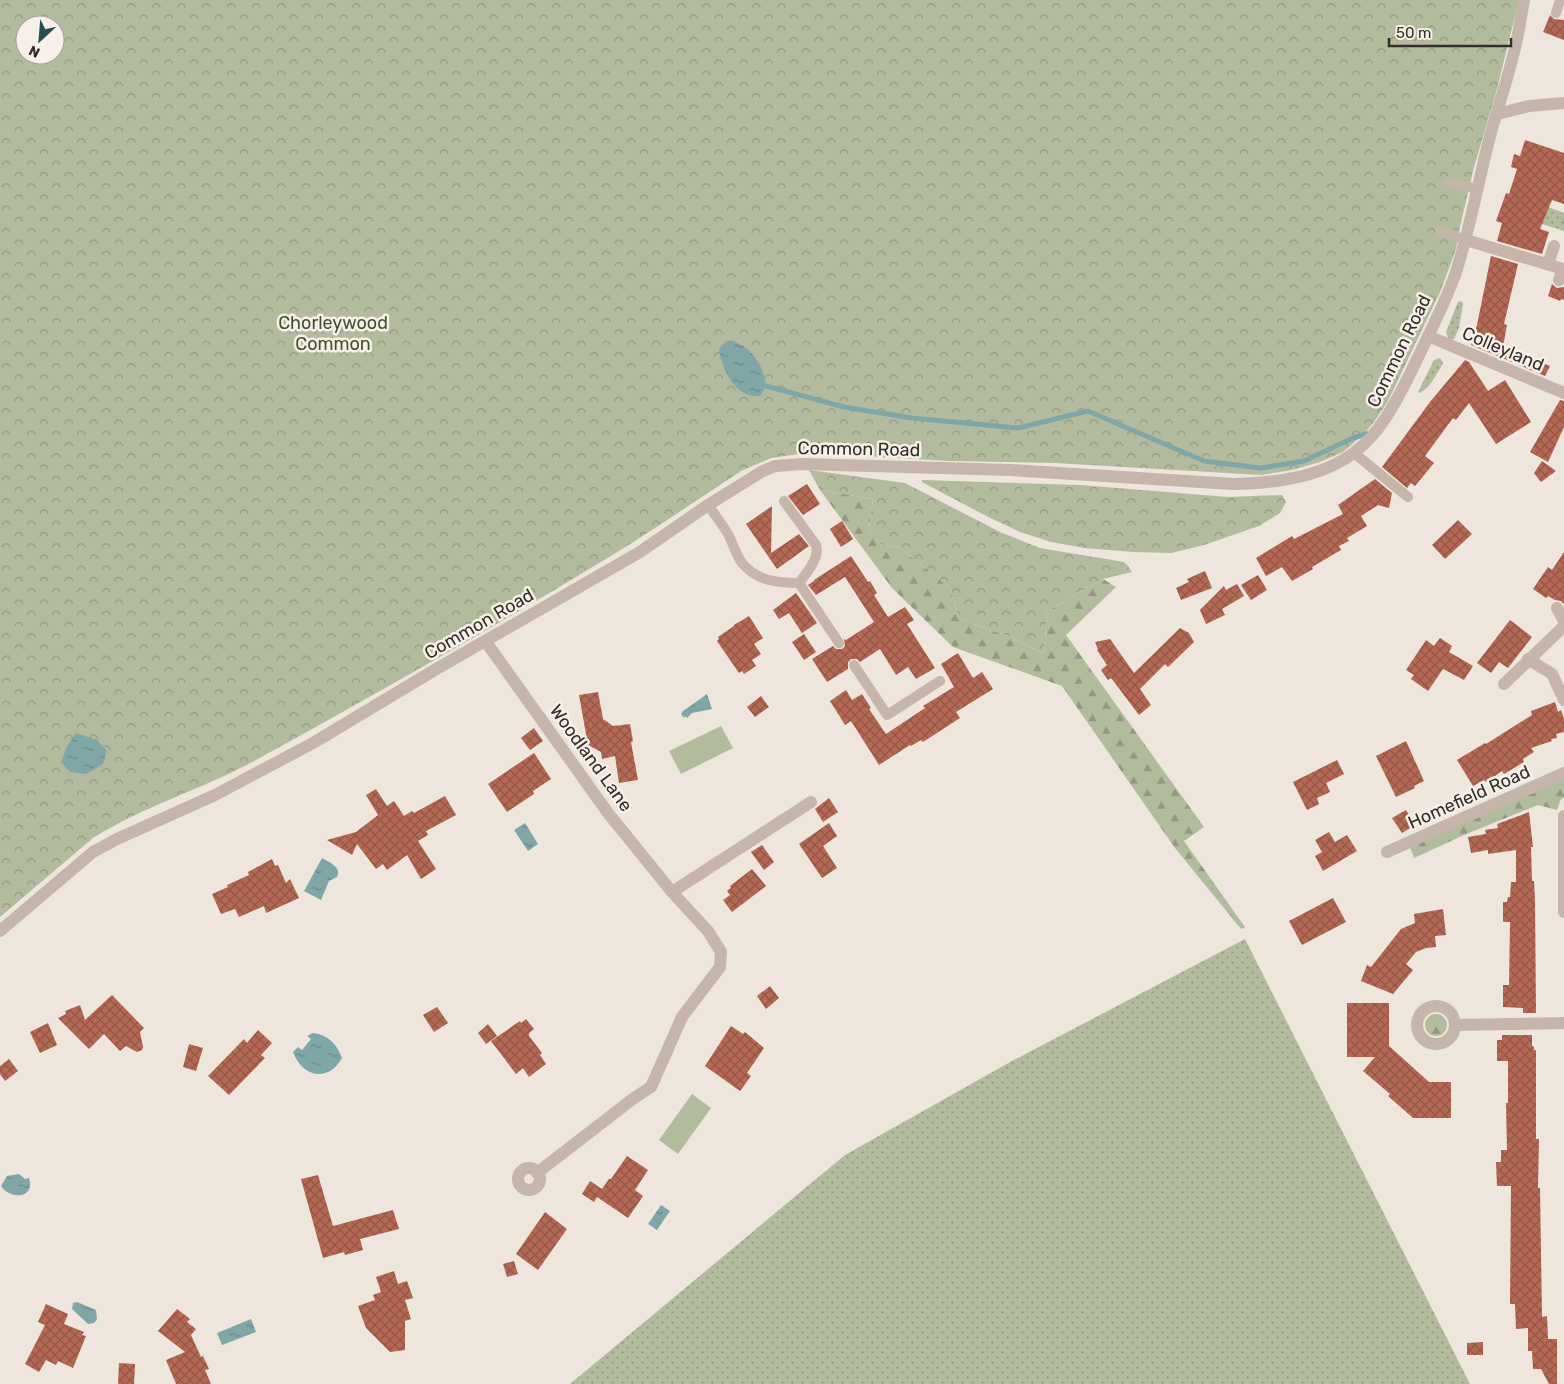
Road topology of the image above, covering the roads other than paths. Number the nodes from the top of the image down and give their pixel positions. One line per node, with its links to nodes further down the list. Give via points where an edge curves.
1 (1524, 0): 5 (street, Common Road, via 1515,49)
2 (1560, 0): 3 (lane)
3 (1556, 13)
4 (1564, 103): 5 (street, via 1529,106)
5 (1497, 114): 7 (street, Common Road)
6 (1448, 182): 7 (lane)
7 (1477, 190): 9 (street, Common Road)
8 (1440, 231): 9 (lane)
9 (1466, 240): 11 (street); 13 (street, Common Road)
10 (1554, 246): 11 (street)
11 (1548, 264): 12 (street)
12 (1561, 274)
13 (1428, 336): 14 (street, Colleyland); 15 (street, Common Road, via 1390,412)
14 (1564, 393)
15 (1354, 453): 16 (lane); 18 (street, Common Road, via 1320,470 1289,479 1233,484 1010,470 791,464 761,472)
16 (1408, 497)
17 (784, 501): 19 (lane, via 818,551)
18 (708, 505): 19 (lane, via 742,562 753,573 765,580); 23 (street, Common Road, via 640,552)
19 (799, 582): 24 (lane)
20 (1557, 608): 21 (street)
21 (1564, 621)
22 (1564, 626): 25 (street)
23 (486, 642): 34 (street, Woodland Lane, via 608,813); 36 (street, Common Road, via 313,743 214,795 93,852)
24 (839, 643)
25 (1528, 660): 28 (street); 29 (street, via 1552,674)
26 (854, 665): 27 (lane, via 887,715)
27 (940, 681)
28 (1504, 684)
29 (1564, 700)
30 (1564, 773): 33 (street, Homefield Road)
31 (811, 802): 34 (street)
32 (1564, 816): 35 (street)
33 (1387, 852)
34 (672, 892): 39 (street, Woodland Lane, via 708,932 721,952 720,967 682,1017 651,1087)
35 (1564, 912)
36 (0, 932)
37 (1564, 1024): 38 (street)
38 (1455, 1025)
39 (537, 1173)

